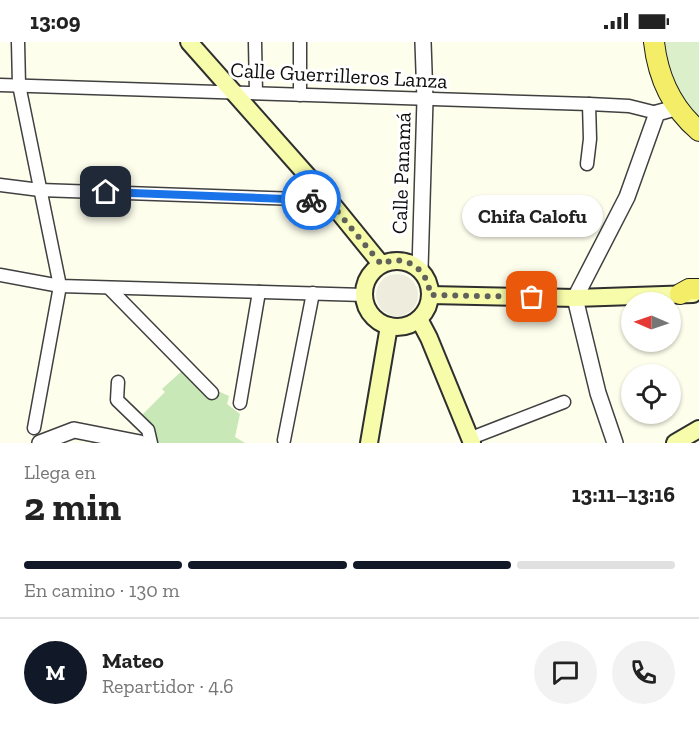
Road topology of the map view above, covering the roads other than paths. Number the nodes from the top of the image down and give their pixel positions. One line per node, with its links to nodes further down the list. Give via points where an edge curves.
1 (18, 42): 8 (street)
2 (189, 42): 9 (main road)
3 (255, 42): 10 (street)
4 (300, 42): 11 (street)
5 (423, 42): 12 (street, Calle Panamá)
6 (654, 42): 14 (main road)
7 (0, 85): 8 (street, Calle Guerrilleros Lanza)
8 (19, 85): 9 (street, Calle Guerrilleros Lanza); 18 (street)
9 (232, 91): 10 (street, Calle Guerrilleros Lanza); 19 (main road)
10 (256, 93): 11 (street, Calle Guerrilleros Lanza)
11 (300, 95): 12 (street, Calle Guerrilleros Lanza)
12 (425, 100): 13 (street, Calle Guerrilleros Lanza); 21 (street, Calle Panamá)
13 (589, 104): 14 (street, Calle Guerrilleros Lanza); 16 (street)
14 (666, 111): 15 (main road); 30 (street)
15 (699, 131)
16 (587, 164)
17 (0, 185): 18 (street)
18 (40, 190): 19 (street); 23 (street)
19 (328, 200): 20 (main road)
20 (381, 264): 21 (main road, via 403,261); 28 (main road, via 368,276)
21 (420, 269): 29 (main road)
22 (0, 275): 23 (street)
23 (60, 286): 24 (street); 37 (street)
24 (109, 288): 25 (street); 34 (street)
25 (259, 292): 27 (street); 36 (street)
26 (693, 292): 30 (main road)
27 (313, 293): 28 (street); 39 (street)
28 (363, 295): 32 (main road, via 372,316)
29 (430, 295): 30 (main road); 31 (main road, via 427,309)
30 (575, 298): 45 (street, via 598,393)
31 (418, 319): 32 (main road, via 405,326); 40 (main road)
32 (389, 326): 44 (main road)
33 (118, 382): 43 (street, via 117,400 148,430)
34 (212, 393)
35 (564, 402): 40 (street)
36 (240, 403)
37 (34, 428)
38 (699, 429): 46 (main road)
39 (284, 440)
40 (472, 441)
41 (40, 443): 42 (street, via 74,430)
42 (140, 443)
43 (151, 443)
44 (369, 443)
45 (615, 443)
46 (675, 443)

